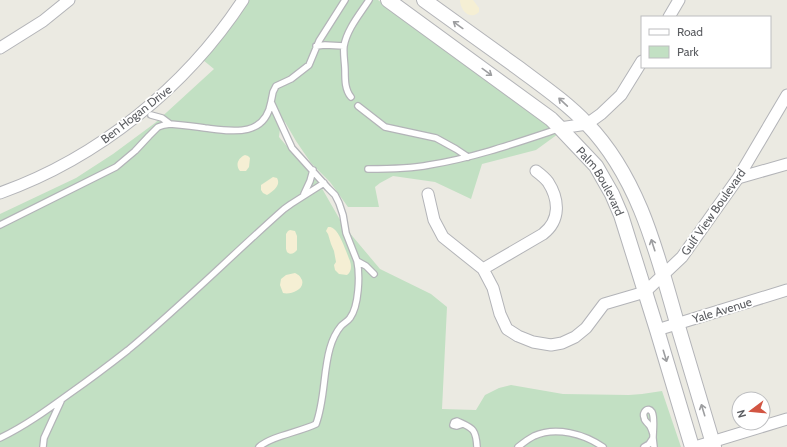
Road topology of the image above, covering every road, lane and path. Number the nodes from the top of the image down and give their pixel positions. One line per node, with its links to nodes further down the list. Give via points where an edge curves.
1 (69, 0): 11 (street, via 43,21)
2 (243, 0): 28 (street, Ben Hogan Drive, via 205,51 172,85 135,117 97,145 58,168)
3 (345, 0): 9 (lane)
4 (370, 0): 10 (lane, via 350,29)
5 (388, 0): 20 (street, Palm Boulevard, one-way to 20)
6 (424, 0): 19 (street, Palm Boulevard, one-way to 6, via 558,97)
7 (679, 0): 8 (street)
8 (670, 16)
9 (316, 46): 10 (lane); 15 (lane, via 309,65 291,79 276,86)
10 (344, 46): 14 (lane, via 344,82)
11 (0, 48)
12 (641, 63): 19 (street, via 621,95)
13 (787, 95): 26 (street, Gulf View Boulevard)
14 (351, 97)
15 (271, 102): 18 (lane, via 269,112 263,120 247,129 235,131); 24 (lane, via 292,148)
16 (358, 106): 21 (lane, via 385,126 436,138)
17 (151, 115): 18 (lane)
18 (170, 124): 31 (lane, via 158,127 116,167)
19 (587, 124): 20 (street); 35 (street, Palm Boulevard, one-way to 19, via 639,205 627,179 610,151)
20 (560, 128): 21 (lane); 37 (street, Palm Boulevard, via 596,166 612,194 621,215)
21 (468, 157): 23 (lane, via 427,166)
22 (787, 164): 26 (street)
23 (368, 169)
24 (312, 170): 27 (lane); 30 (lane)
25 (536, 171): 33 (street, via 547,181 554,195 554,220 543,234)
26 (738, 178): 35 (street, Gulf View Boulevard, via 682,257)
27 (324, 182): 30 (lane); 32 (lane, via 340,206 346,233)
28 (0, 193)
29 (428, 194): 33 (street, Gulf View Boulevard, via 434,220 443,237)
30 (303, 196): 40 (lane, via 264,227 128,350)
31 (0, 225)
32 (357, 261): 34 (lane); 46 (lane, via 355,309 350,319 338,330 329,348 316,424 265,442)
33 (483, 269): 37 (street, Gulf View Boulevard, via 493,288 507,329 533,342 545,344 562,343 575,337 586,328 604,304)
34 (374, 274)
35 (663, 274): 37 (street, Gulf View Boulevard); 38 (street, Palm Boulevard)
36 (787, 290): 38 (street, Yale Avenue)
37 (644, 292): 39 (street, Palm Boulevard)
38 (677, 324): 39 (street, Yale Avenue); 44 (street, Palm Boulevard, one-way to 38)
39 (657, 330): 52 (street, Palm Boulevard, one-way to 52)
40 (62, 399): 43 (lane); 45 (lane, via 44,438)
41 (787, 419): 44 (street)
42 (462, 424): 47 (lane, via 474,431)
43 (0, 438)
44 (713, 444): 53 (street)
45 (43, 447)
46 (259, 447)
47 (477, 447)
48 (518, 447): 49 (lane, via 533,436 550,432 581,436)
49 (603, 447)
50 (644, 447): 51 (lane, via 653,436)
51 (654, 447)
52 (692, 447)
53 (695, 447)

